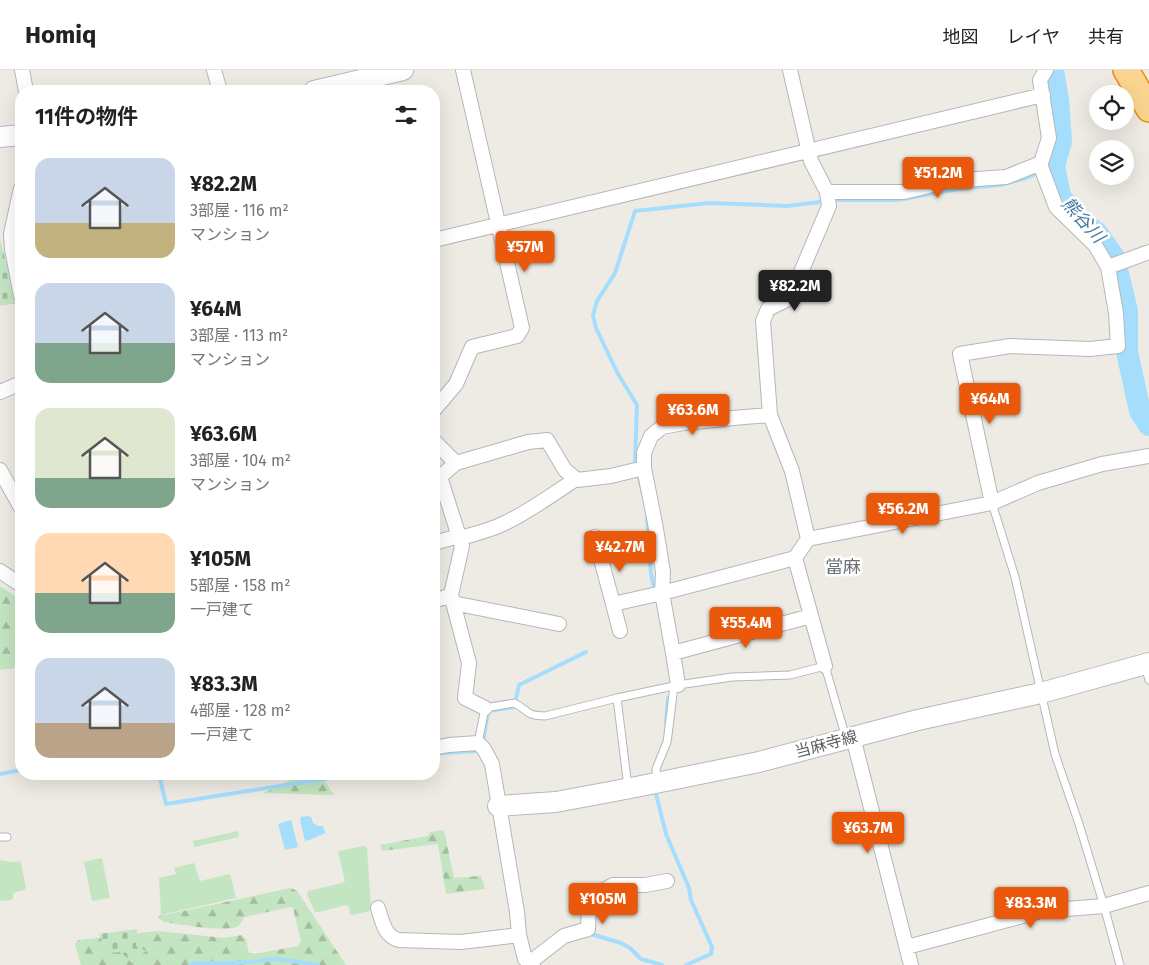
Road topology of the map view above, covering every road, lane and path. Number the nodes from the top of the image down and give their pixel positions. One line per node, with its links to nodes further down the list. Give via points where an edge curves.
1 (22, 70): 8 (street)
2 (214, 70): 9 (street)
3 (403, 70): 10 (main road)
4 (463, 70): 19 (street)
5 (790, 70): 15 (street)
6 (1046, 70): 11 (street, via 1040,80)
7 (1126, 70): 12 (highway)
8 (25, 85)
9 (218, 85)
10 (339, 85)
11 (1043, 95): 15 (street); 16 (street, via 1049,138)
12 (1149, 108)
13 (15, 136): 14 (main road)
14 (0, 137)
15 (808, 151): 17 (street); 19 (street)
16 (1042, 169): 17 (street, via 1006,177 949,181 904,192); 24 (street, via 1056,207)
17 (828, 198): 28 (street, via 790,298 768,309 763,321)
18 (15, 214): 20 (street)
19 (499, 224): 21 (street); 27 (street, via 522,328 517,336 472,347 456,384)
20 (11, 231): 23 (street)
21 (440, 239)
22 (1149, 252): 24 (street)
23 (15, 263)
24 (1114, 265): 38 (street, via 1118,346 1090,349 1010,346 960,354)
25 (15, 386): 26 (street)
26 (0, 392)
27 (440, 403)
28 (770, 416): 32 (street, via 662,427 651,436); 41 (street, via 792,471)
29 (440, 447): 31 (street)
30 (1149, 456): 38 (street, via 1102,464 1047,480)
31 (456, 463): 34 (street); 35 (street, via 528,442 547,440 565,470)
32 (638, 469): 35 (street, via 611,476); 46 (street, via 655,523 662,565)
33 (0, 470): 37 (street)
34 (440, 477)
35 (576, 479): 39 (street, via 504,524)
36 (440, 487): 39 (street)
37 (15, 497)
38 (992, 503): 41 (street); 57 (lane, via 1014,577)
39 (460, 537): 42 (street); 47 (street, via 462,546)
40 (595, 537): 49 (street)
41 (808, 539): 43 (street)
42 (440, 542)
43 (795, 558): 46 (street); 50 (street)
44 (0, 571): 45 (street)
45 (15, 580)
46 (657, 594): 49 (street); 53 (street)
47 (452, 599): 48 (street); 51 (street); 59 (street, via 469,663 465,698)
48 (440, 600)
49 (613, 604): 52 (street)
50 (811, 616): 53 (street); 54 (street)
51 (559, 624)
52 (620, 631)
53 (673, 653): 56 (street)
54 (825, 666): 56 (lane, via 790,675 732,677); 60 (lane)
55 (1148, 669): 57 (main road, 当麻寺線)
56 (676, 686): 58 (lane); 63 (lane, via 667,742 656,769)
57 (1041, 693): 60 (main road, 当麻寺線); 68 (lane, via 1055,754)
58 (617, 698): 59 (lane, via 546,716 535,716 516,704); 64 (lane)
59 (485, 708): 61 (lane)
60 (850, 737): 63 (main road, 当麻寺線, via 759,762); 71 (street)
61 (480, 746): 62 (street); 65 (street, via 492,764)
62 (440, 747)
63 (657, 783): 64 (main road, 当麻寺線)
64 (628, 788): 65 (main road, 当麻寺線, via 556,802)
65 (498, 806): 70 (street, via 518,912)
66 (667, 881): 72 (street, via 613,885 599,893 589,905 588,929 564,936)
67 (1149, 893): 68 (street)
68 (1104, 906): 71 (street, via 1042,911); 74 (lane)
69 (378, 908): 70 (street, via 388,935 399,940 461,942)
70 (519, 935): 72 (street, via 525,959)
71 (907, 947): 73 (street)
72 (531, 964)
73 (912, 965)
74 (1120, 965)

